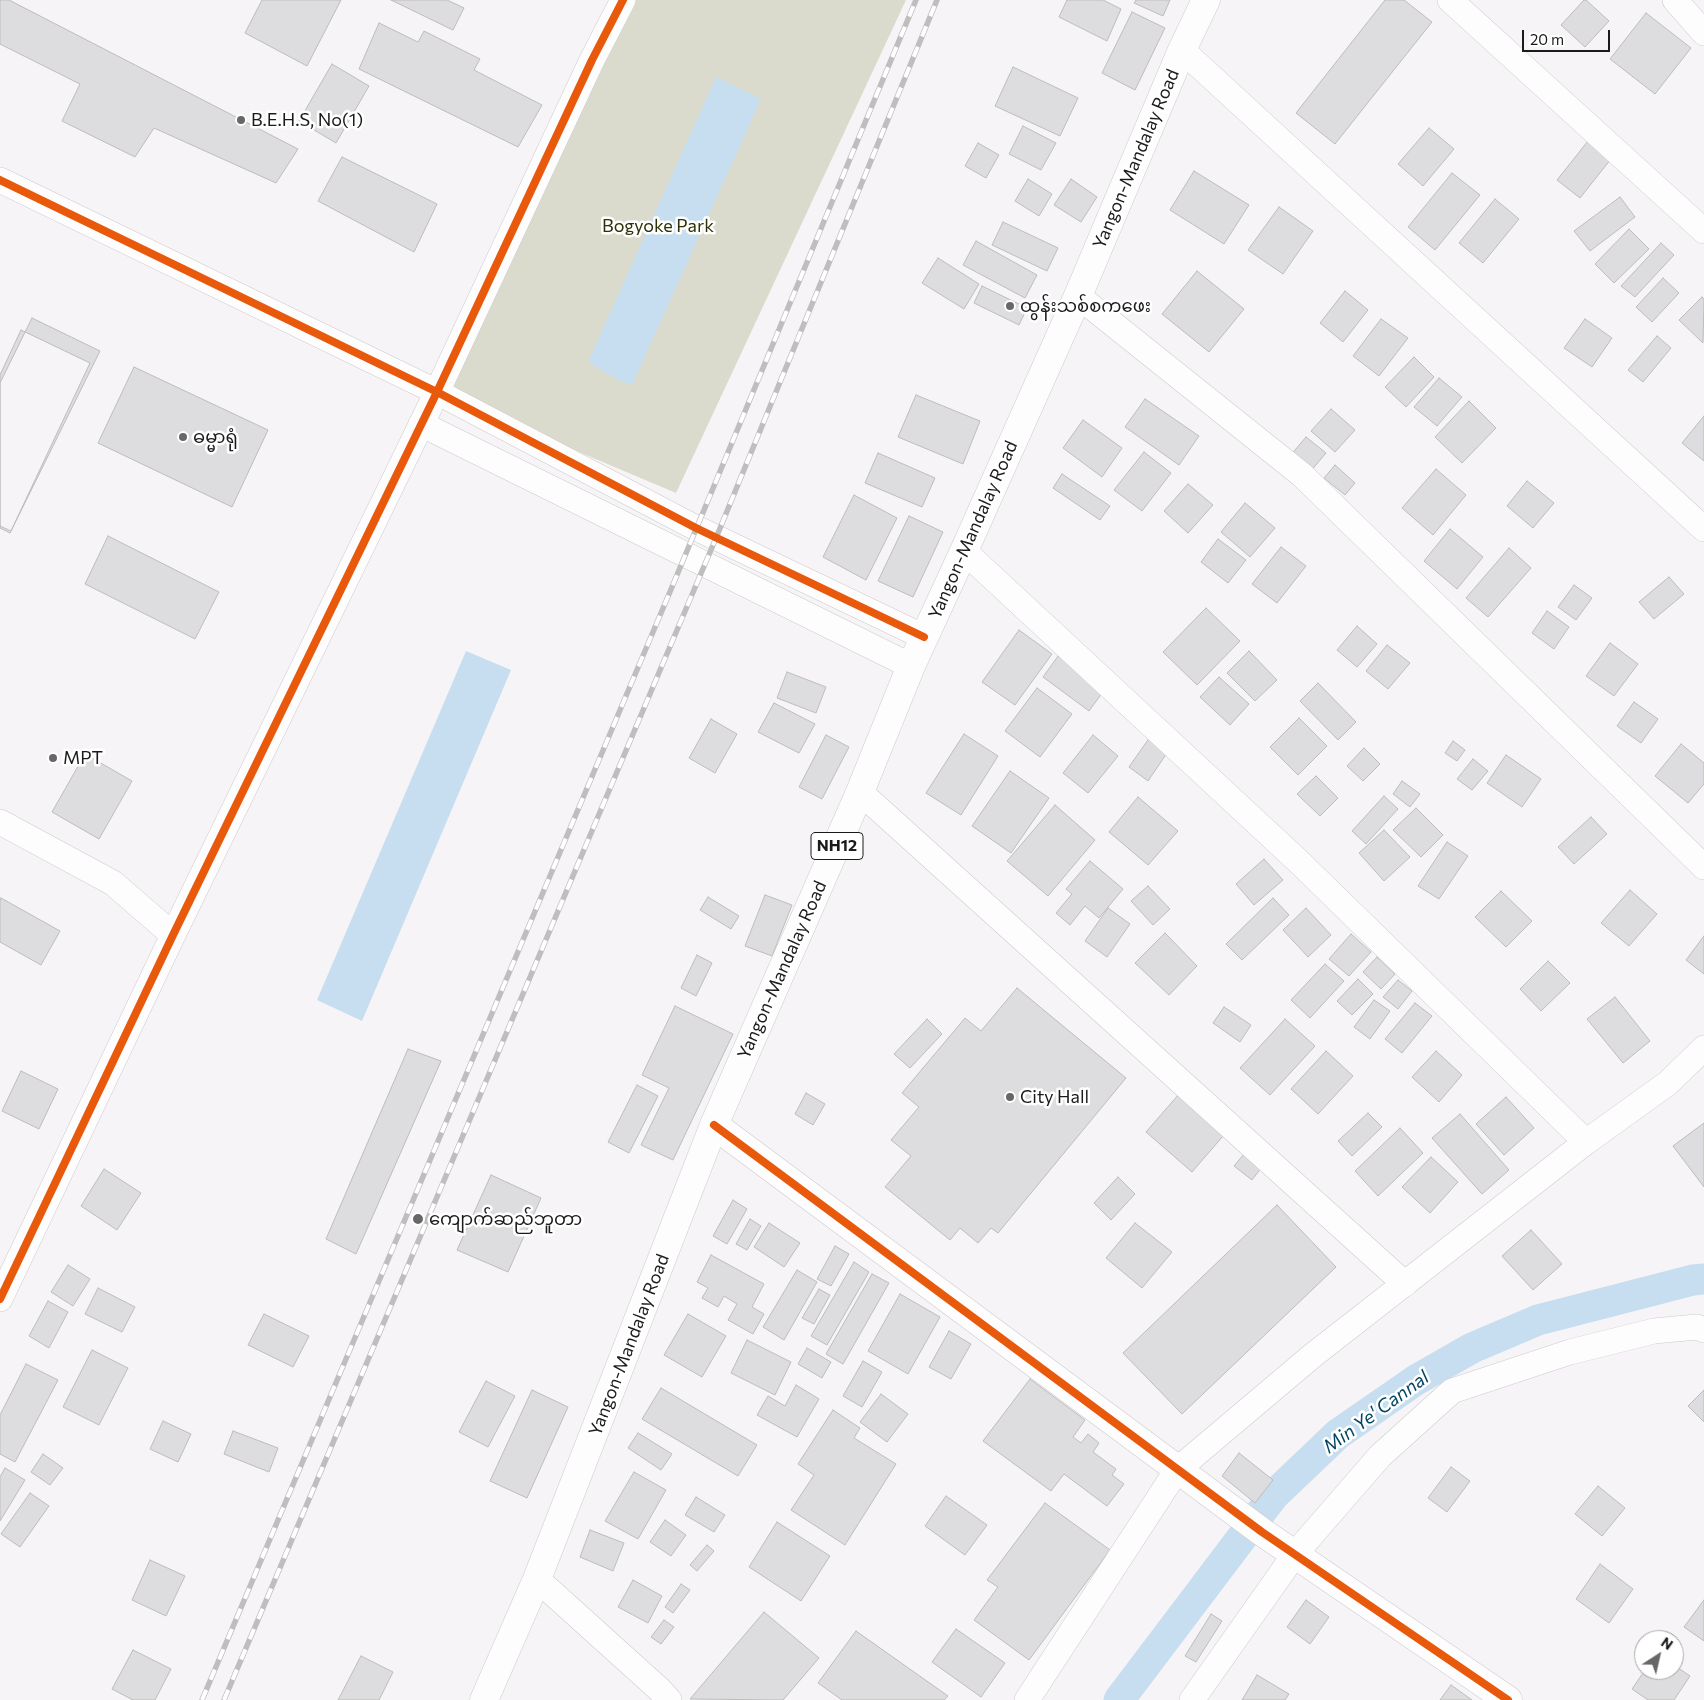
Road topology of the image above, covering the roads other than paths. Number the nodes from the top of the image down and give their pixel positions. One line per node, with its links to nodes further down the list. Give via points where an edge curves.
1 (623, 0): 10 (street)
2 (1206, 0): 6 (main road, Yangon-Mandalay Road / NH12)
3 (1450, 0): 8 (street)
4 (1675, 0): 5 (street)
5 (1704, 33)
6 (1182, 50): 9 (main road, Yangon-Mandalay Road / NH12); 12 (street)
7 (0, 180): 10 (street)
8 (1704, 231)
9 (1078, 296): 13 (main road, Yangon-Mandalay Road / NH12); 18 (street, via 1302,475)
10 (437, 392): 11 (street); 14 (street, via 696,528)
11 (421, 424): 15 (street); 19 (street)
12 (1704, 529)
13 (964, 551): 14 (main road, Yangon-Mandalay Road / NH12); 22 (street, via 1297,860)
14 (924, 638): 15 (main road, Yangon-Mandalay Road / NH12)
15 (911, 666): 16 (main road, Yangon-Mandalay Road / NH12)
16 (860, 792): 21 (main road, Yangon-Mandalay Road / NH12); 23 (street)
17 (0, 822): 19 (street, via 113,883)
18 (1704, 867)
19 (173, 935): 24 (street)
20 (1704, 1048): 22 (street, via 1668,1083)
21 (714, 1124): 26 (main road); 28 (main road, Yangon-Mandalay Road / NH12)
22 (1586, 1142): 23 (street)
23 (1405, 1284): 26 (street, via 1312,1356)
24 (0, 1300)
25 (1704, 1330): 27 (street, via 1697,1327 1654,1331 1570,1352 1452,1391 1380,1456)
26 (1177, 1470): 27 (main road); 31 (street)
27 (1295, 1554): 32 (street); 33 (main road)
28 (538, 1579): 29 (main road, Yangon-Mandalay Road / NH12); 30 (street)
29 (484, 1700)
30 (668, 1700)
31 (1027, 1700)
32 (1192, 1700)
33 (1508, 1700)

